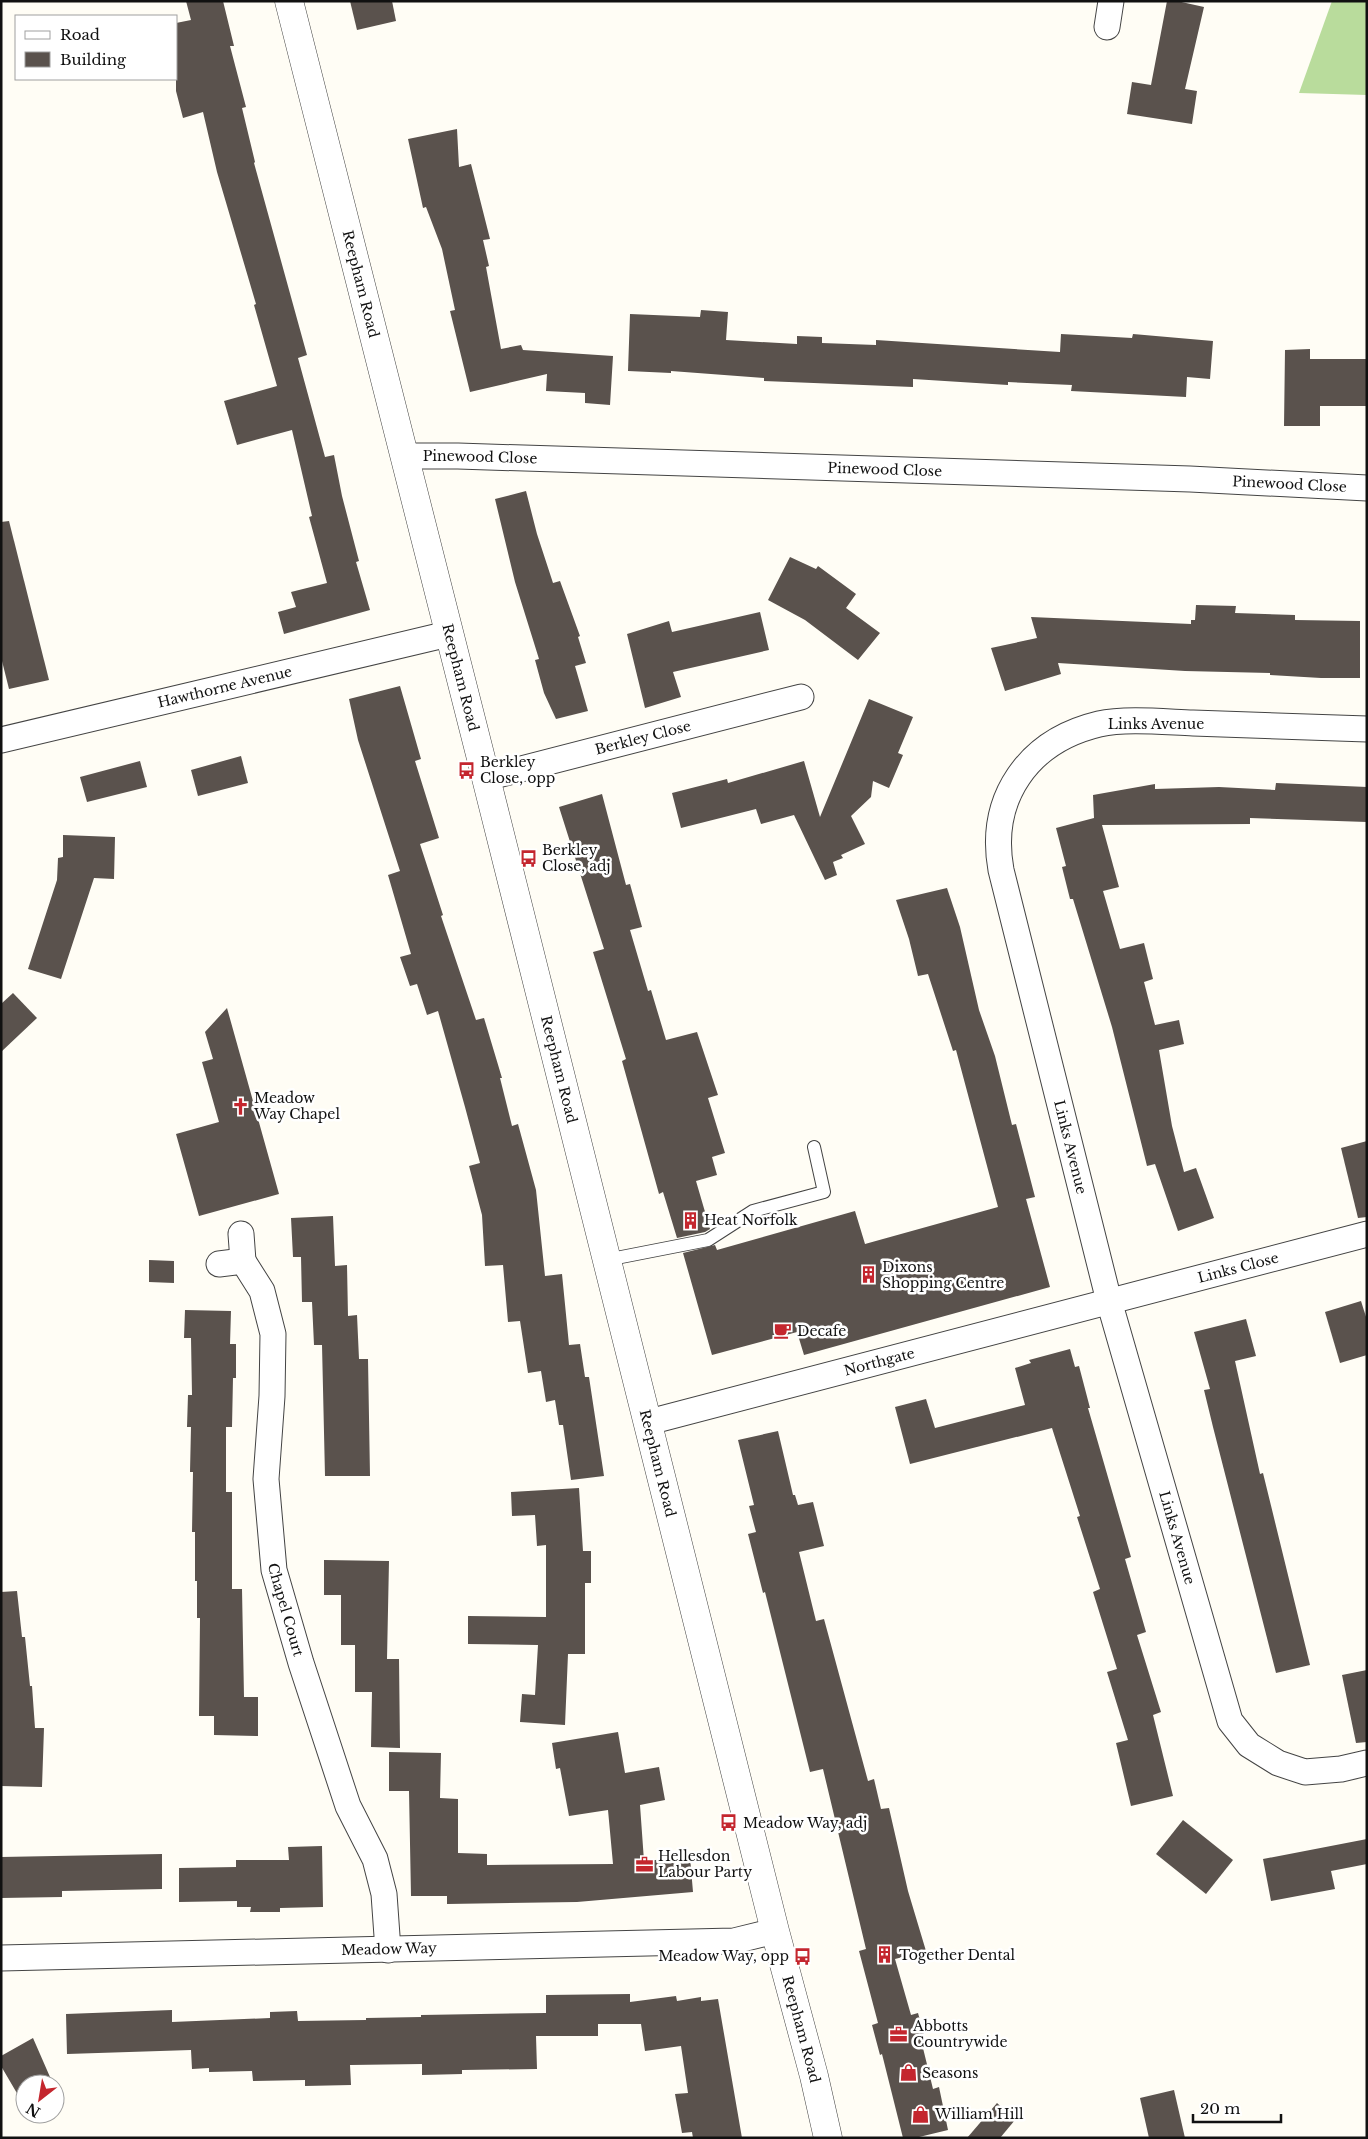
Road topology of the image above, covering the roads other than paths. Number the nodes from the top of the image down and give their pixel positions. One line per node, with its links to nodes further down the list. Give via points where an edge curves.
1 (289, 1): 4 (street, Reepham Road)
2 (1111, 1): 3 (street)
3 (1107, 27)
4 (404, 456): 5 (street, Pinewood Close, via 1180,479); 6 (street, Reepham Road)
5 (1367, 488)
6 (448, 634): 9 (street, Hawthorne Avenue); 10 (street, Reepham Road)
7 (801, 697): 10 (street, Berkley Close)
8 (1367, 729): 15 (street, Links Avenue, via 1142,721 1100,723 1071,732 1041,750 1020,772 1006,800 997,849 1001,870)
9 (1, 740)
10 (486, 778): 14 (street, Reepham Road)
11 (814, 1148): 14 (lane, via 824,1192 753,1211 708,1240)
12 (241, 1234): 19 (street, Chapel Court, via 231,1262 262,1291 272,1334 272,1396 266,1480 274,1570 348,1806 374,1859 384,1894)
13 (1367, 1234): 15 (street, Links Close)
14 (606, 1260): 16 (street, Reepham Road)
15 (1110, 1301): 16 (street, Northgate); 17 (street, Links Avenue, via 1230,1721 1249,1745 1278,1763 1305,1772)
16 (649, 1422): 18 (street, Reepham Road)
17 (1367, 1763)
18 (775, 1931): 19 (street, Meadow Way, via 734,1940); 21 (street, Reepham Road)
19 (388, 1950): 20 (street, Meadow Way)
20 (1, 1958)
21 (828, 2138)

